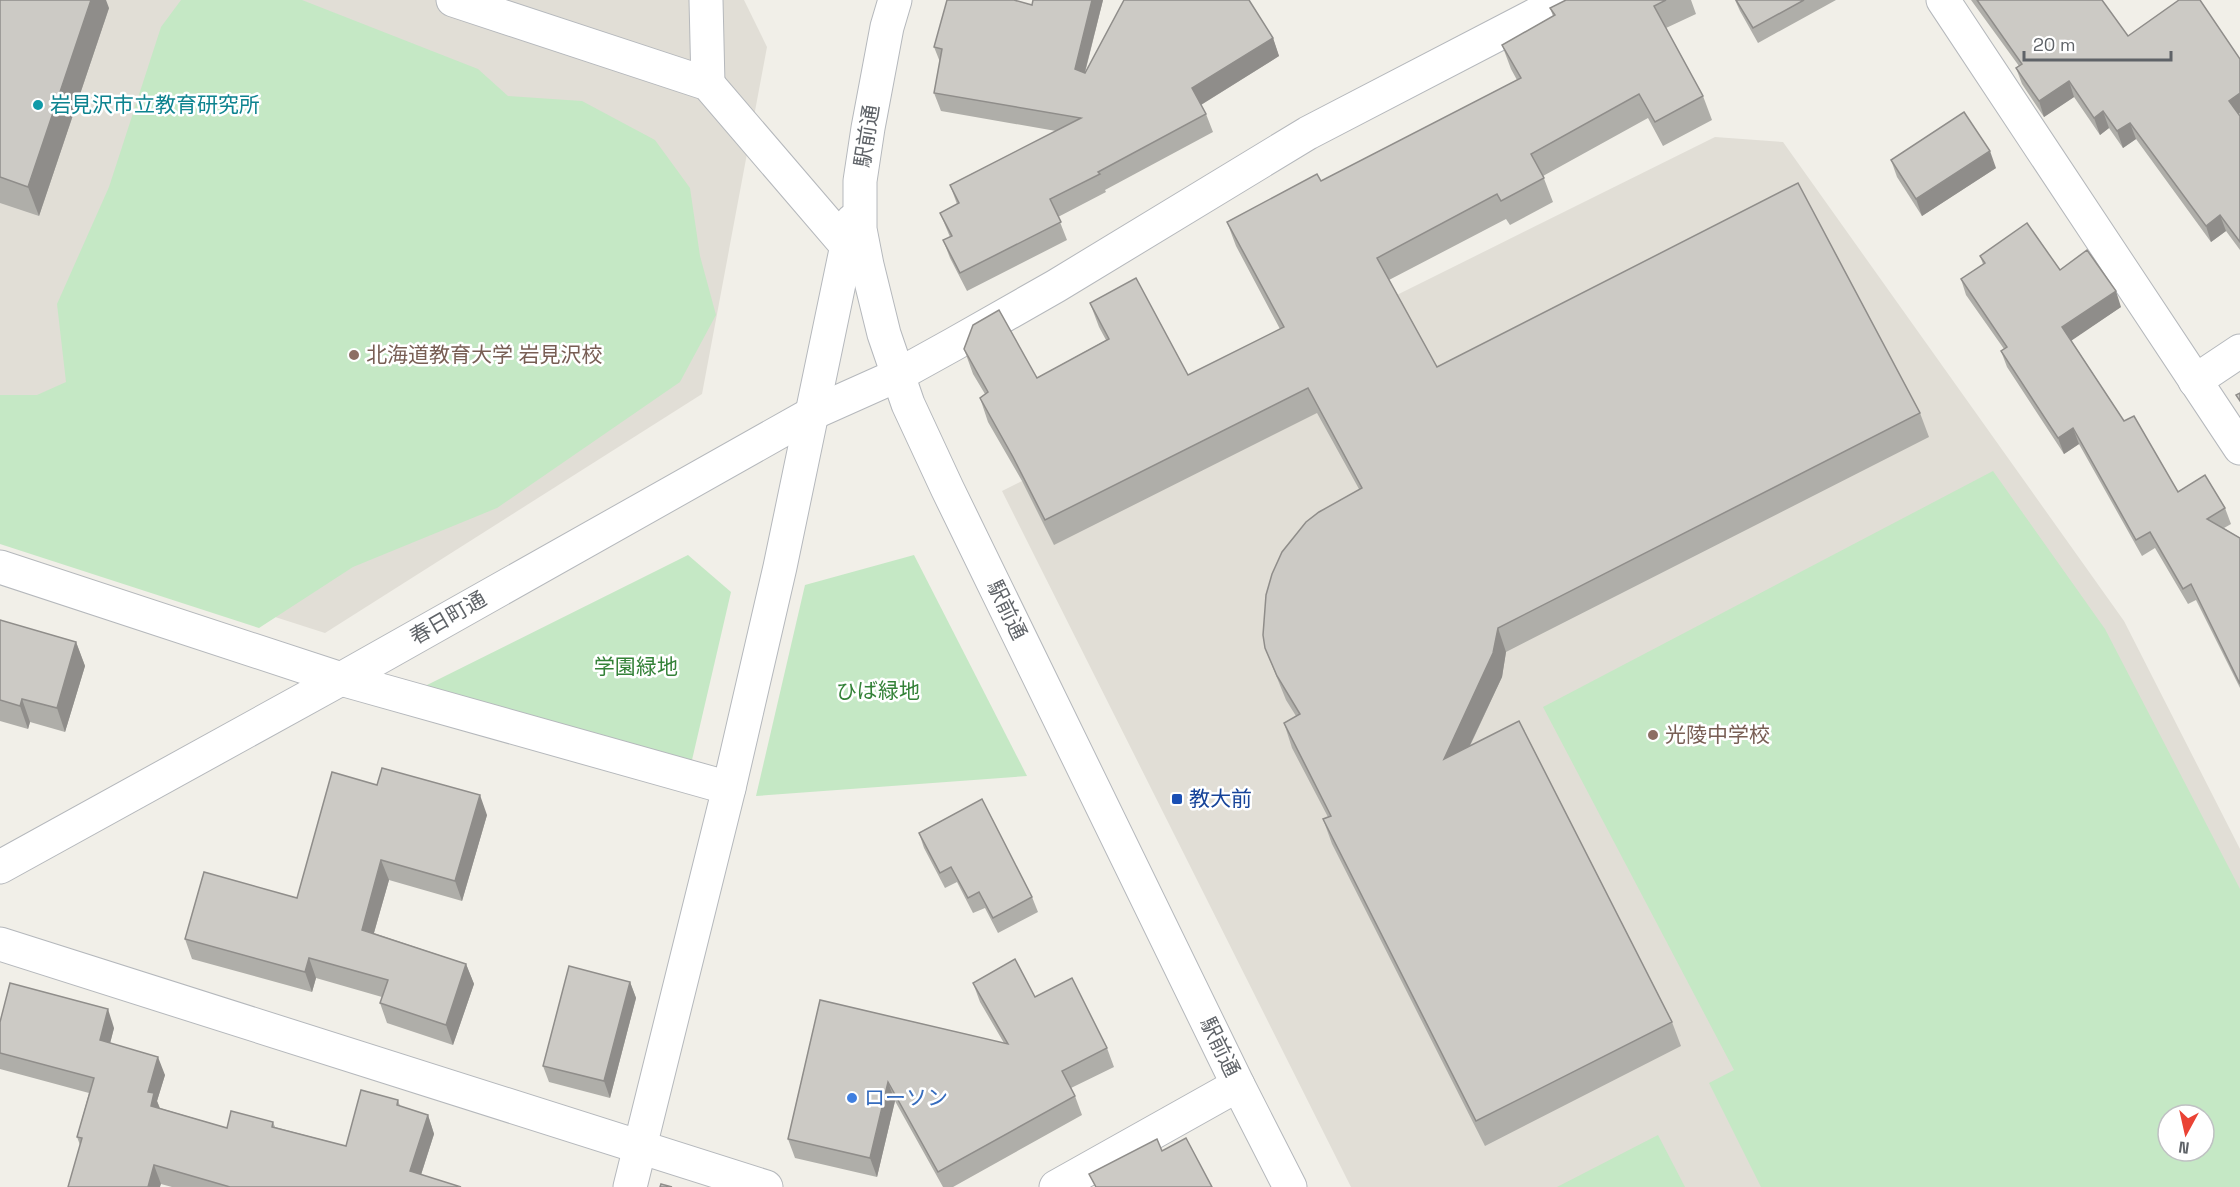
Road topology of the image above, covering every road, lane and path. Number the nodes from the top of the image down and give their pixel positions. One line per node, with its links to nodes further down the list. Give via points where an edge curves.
1 (453, 0): 6 (street)
2 (706, 0): 6 (street)
3 (895, 0): 7 (street, 駅前通)
4 (1564, 0): 10 (street, 春日町通, via 1308,134 1056,286)
5 (1943, 0): 11 (street)
6 (708, 84): 8 (street)
7 (860, 181): 8 (street); 10 (street, 駅前通, via 860,228 867,265)
8 (846, 246): 12 (street)
9 (2240, 351): 11 (street)
10 (898, 375): 12 (street, 春日町通); 19 (street, 駅前通, via 947,488)
11 (2195, 381): 13 (street)
12 (813, 413): 15 (street, 春日町通); 16 (street)
13 (2240, 448)
14 (0, 567): 15 (street)
15 (341, 679): 16 (street); 17 (street, 春日町通)
16 (729, 788): 20 (street)
17 (0, 867)
18 (0, 944): 20 (street)
19 (1238, 1085): 23 (street); 24 (street, 駅前通)
20 (640, 1148): 21 (street); 22 (street)
21 (630, 1187)
22 (766, 1187)
23 (1056, 1187)
24 (1290, 1187)

